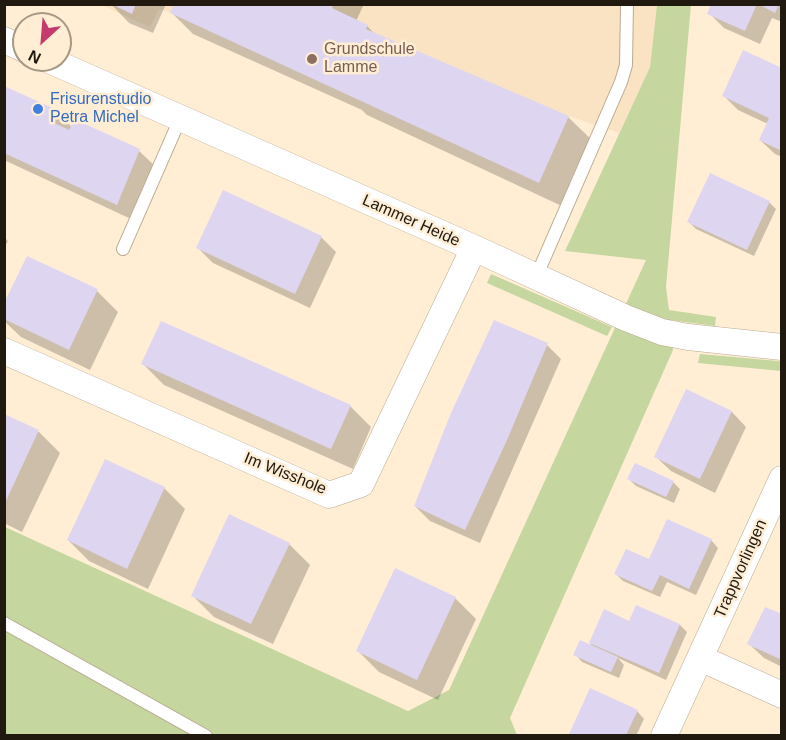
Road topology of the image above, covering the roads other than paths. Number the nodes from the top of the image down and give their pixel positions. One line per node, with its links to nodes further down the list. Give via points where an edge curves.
1 (627, 4): 6 (lane, via 626,65 621,82)
2 (72, 70): 3 (street, Lammer Heide)
3 (180, 119): 4 (street, Lammer Heide); 5 (lane)
4 (474, 248): 6 (street, Lammer Heide); 8 (street, Im Wisshole, via 361,484 329,495)
5 (123, 249)
6 (536, 277): 7 (street, Lammer Heide, via 662,332)
7 (782, 347)
8 (4, 351)
9 (782, 479): 11 (street, Trappvorlingen)
10 (4, 623): 13 (lane)
11 (700, 658): 12 (street); 14 (street, Trappvorlingen)
12 (782, 695)
13 (206, 735)
14 (664, 735)

